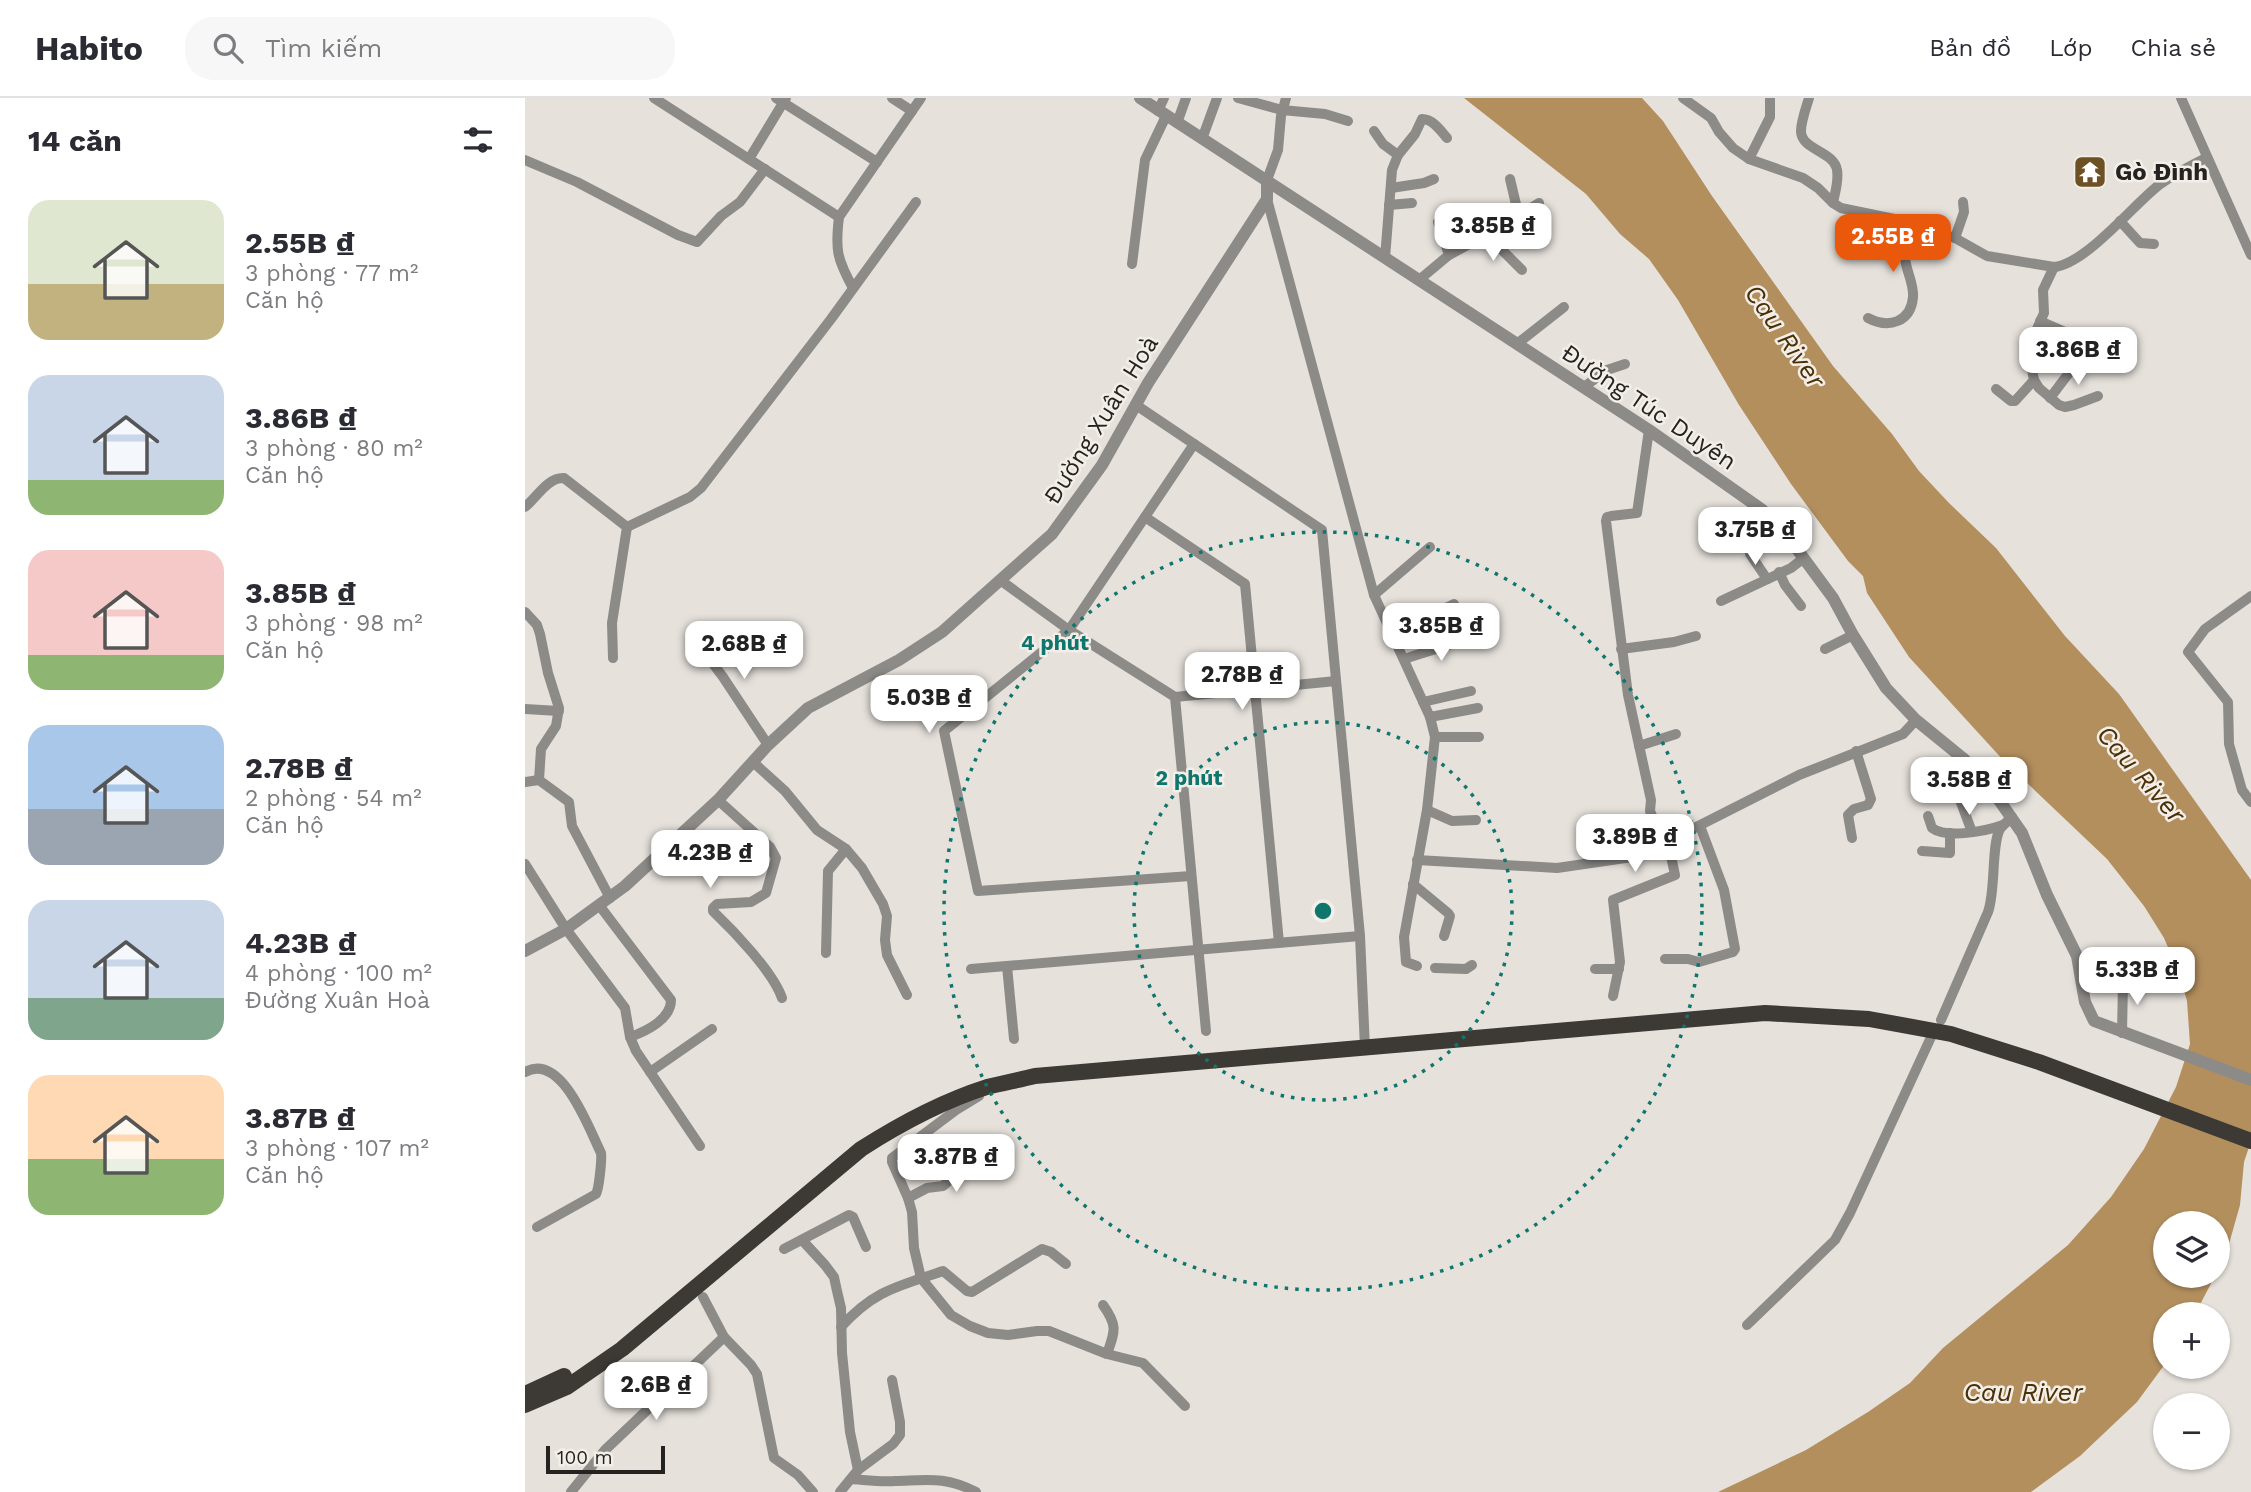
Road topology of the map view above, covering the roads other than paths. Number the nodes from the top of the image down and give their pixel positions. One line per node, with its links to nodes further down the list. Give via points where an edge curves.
1 (654, 98): 24 (street)
2 (892, 98): 16 (street)
3 (921, 98): 16 (street)
4 (1140, 98): 17 (street, Đường Túc Duyên)
5 (1164, 98): 17 (street)
6 (1186, 98): 17 (street)
7 (1217, 98): 21 (street)
8 (1238, 98): 15 (street)
9 (1286, 98): 15 (street)
10 (1683, 98): 25 (street, via 1711,118 1733,148)
11 (1770, 98): 25 (street, via 1770,117)
12 (1809, 98): 38 (street, via 1801,131 1805,141 1837,167)
13 (2181, 98): 23 (street)
14 (782, 100): 24 (street); 27 (street)
15 (1282, 110): 18 (street); 31 (street, via 1278,150)
16 (912, 111): 27 (street)
17 (1167, 117): 21 (street, Đường Túc Duyên); 52 (street, via 1145,160)
18 (1348, 121)
19 (1374, 131): 22 (street)
20 (1447, 138): 22 (street, via 1422,119)
21 (1202, 139): 31 (street, Đường Túc Duyên)
22 (1398, 155): 32 (street)
23 (2206, 158): 44 (street, via 2160,185); 50 (street)
24 (749, 159): 28 (street)
25 (1749, 159): 38 (street, via 1803,178)
26 (525, 160): 28 (street, via 697,242 740,202)
27 (877, 162): 41 (street)
28 (765, 169): 41 (street)
29 (1434, 179): 32 (street)
30 (1510, 179): 42 (street)
31 (1267, 180): 33 (street); 51 (street, Đường Túc Duyên)
32 (1391, 188): 39 (street)
33 (1267, 199): 69 (street, Đường Xuân Hoà); 81 (street)
34 (916, 202): 56 (street)
35 (1963, 202): 47 (street)
36 (1412, 203): 39 (street)
37 (1539, 203): 42 (street)
38 (1833, 203): 43 (street)
39 (1389, 205): 51 (street)
40 (1469, 209): 46 (street)
41 (839, 217): 56 (street, via 837,250)
42 (1519, 217): 46 (street)
43 (1899, 220): 47 (street); 58 (street, via 1913,293 1909,313 1892,323)
44 (2120, 221): 48 (street, via 2140,243); 53 (street, via 2087,251)
45 (1438, 222): 49 (street)
46 (1484, 235): 49 (street); 54 (street)
47 (1955, 238): 53 (street, via 1987,256)
48 (2154, 244)
49 (1448, 255): 55 (street)
50 (2251, 256)
51 (1385, 258): 55 (street, Đường Túc Duyên)
52 (1132, 264)
53 (2054, 267): 59 (street, via 2043,290)
54 (1522, 270)
55 (1419, 280): 61 (street, Đường Túc Duyên)
56 (853, 288): 74 (street, via 701,488)
57 (1564, 307): 61 (street)
58 (1868, 318)
59 (2040, 321): 60 (street); 64 (street, via 2028,349)
60 (2063, 331)
61 (1518, 344): 65 (street, Đường Túc Duyên)
62 (2081, 357): 68 (street)
63 (1625, 364): 65 (street, via 1607,370)
64 (2034, 380): 66 (street, via 2015,401); 68 (street)
65 (1584, 387): 70 (street, Đường Túc Duyên)
66 (1996, 389)
67 (2098, 396): 68 (street, via 2065,407)
68 (2050, 398)
69 (1136, 405): 71 (street); 80 (street, Đường Xuân Hoà, via 1103,466 1052,534)
70 (1649, 430): 77 (street, Đường Túc Duyên, via 1769,515); 93 (street, via 1637,513 1607,517 1606,521)
71 (1194, 444): 73 (street); 97 (street, via 1322,530)
72 (525, 507): 74 (street, via 559,477)
73 (1145, 517): 87 (street); 98 (street, via 1245,584)
74 (627, 527): 95 (street, via 611,623)
75 (1430, 547): 81 (street)
76 (1750, 554): 79 (street)
77 (1804, 558): 78 (street); 88 (street, Đường Túc Duyên)
78 (1779, 572): 79 (street); 85 (street)
79 (1767, 579): 83 (street)
80 (1000, 580): 87 (street); 110 (street, Đường Xuân Hoà, via 942,632 808,708)
81 (1374, 595): 91 (street)
82 (2251, 596): 118 (street, via 2205,629 2188,652 2228,702 2229,744 2242,790)
83 (1721, 601)
84 (1454, 604): 91 (street)
85 (1801, 606)
86 (525, 612): 104 (street, via 537,625)
87 (1069, 630): 100 (street); 132 (street, via 944,731 978,891)
88 (1853, 635): 94 (street); 106 (street, Đường Túc Duyên, via 1886,688)
89 (1696, 636): 93 (street)
90 (693, 637): 110 (street)
91 (1394, 638): 96 (street)
92 (1470, 638): 96 (street)
93 (1621, 649): 111 (street)
94 (1825, 649)
95 (613, 658)
96 (1403, 659): 101 (street)
97 (1336, 681): 98 (street); 136 (street)
98 (1255, 689): 100 (street); 138 (street)
99 (1471, 691): 101 (street)
100 (1175, 697): 132 (street)
101 (1423, 702): 105 (street)
102 (1478, 708): 105 (street)
103 (525, 709): 104 (street)
104 (559, 712): 114 (street, via 541,749)
105 (1430, 717): 108 (street)
106 (1916, 720): 112 (street, via 1903,734); 122 (street, Đường Túc Duyên, via 1965,760 1992,790)
107 (1676, 734): 111 (street)
108 (1435, 737): 109 (street); 119 (street)
109 (1479, 737)
110 (768, 744): 113 (street, Đường Xuân Hoà)
111 (1639, 747): 127 (street, via 1650,811)
112 (1856, 751): 123 (street); 126 (street, via 1871,799 1847,815)
113 (753, 762): 116 (street, Đường Xuân Hoà); 128 (street, via 817,830)
114 (539, 779): 115 (street); 134 (street, via 569,802 572,826)
115 (525, 782)
116 (718, 800): 134 (street, Đường Xuân Hoà); 153 (street, via 770,847 776,858 766,893 751,902 717,904 713,911 764,969)
117 (1960, 800): 124 (street)
118 (2251, 802)
119 (1427, 810): 121 (street, via 1452,821); 130 (street)
120 (1928, 816): 125 (street, via 1934,830)
121 (1476, 820)
122 (2008, 821): 124 (street); 154 (street, via 1997,837 1991,904); 157 (street, Đường Túc Duyên, via 2031,852 2077,956 2088,1010 2094,1021)
123 (1700, 826): 127 (street); 142 (street, via 1724,890 1735,949 1699,962)
124 (1972, 832): 125 (street)
125 (1950, 833): 129 (street, via 1950,853)
126 (1852, 838)
127 (1666, 843): 130 (street, via 1639,856 1562,868); 149 (street, via 1675,875 1613,900)
128 (846, 849): 141 (street, via 828,871); 151 (street, via 883,904 887,955)
129 (1922, 852)
130 (1417, 860): 133 (street)
131 (525, 864): 135 (street)
132 (1191, 876): 139 (street)
133 (1413, 884): 137 (street, via 1450,916); 145 (street, via 1403,941 1406,962)
134 (604, 902): 135 (street, Đường Xuân Hoà); 159 (street, via 671,1000 667,1014)
135 (566, 929): 140 (street, Đường Xuân Hoà); 159 (street, via 625,1008)
136 (1360, 936): 138 (street); 161 (street)
137 (1444, 936)
138 (1279, 943): 139 (street)
139 (1198, 950): 144 (street); 156 (street)
140 (525, 951)
141 (826, 953)
142 (1665, 960)
143 (1472, 965): 146 (street, via 1467,969)
144 (1007, 966): 147 (street); 160 (street)
145 (1417, 966)
146 (1435, 968)
147 (971, 969)
148 (1595, 969): 149 (street)
149 (1619, 969): 152 (street)
150 (2123, 982): 157 (street)
151 (907, 995)
152 (1613, 996)
153 (782, 998)
154 (1941, 1020)
155 (712, 1028): 163 (street)
156 (1206, 1031)
157 (2122, 1033): 165 (street, Đường Túc Duyên)
158 (1932, 1035): 180 (street, via 1835,1240)
159 (630, 1037): 163 (street)
160 (1014, 1039)
161 (1365, 1044): 164 (highway, via 1765,1013 1869,1019 1951,1034); 185 (highway, via 1277,1045 1044,1067 986,1080 920,1106 862,1140 781,1201 601,1352 566,1376); 186 (highway, via 1055,1073 962,1096 861,1149 622,1349 567,1387)
162 (525, 1072): 172 (street, via 538,1067 564,1083 602,1159 596,1194)
163 (650, 1072): 169 (street)
164 (2079, 1073): 167 (highway); 168 (highway)
165 (2251, 1080)
166 (979, 1096): 171 (street, via 892,1158)
167 (2251, 1133)
168 (2251, 1141)
169 (699, 1146)
170 (976, 1149): 171 (street, via 955,1164 954,1176 943,1186)
171 (908, 1198): 177 (street)
172 (537, 1227)
173 (802, 1240): 174 (street, via 849,1215); 175 (street); 181 (street, via 834,1277)
174 (866, 1247)
175 (784, 1249)
176 (1066, 1264): 177 (street, via 1042,1249 972,1292 943,1271)
177 (921, 1278): 181 (street, via 872,1298); 183 (street, via 951,1315 988,1333 1049,1331)
178 (703, 1297): 182 (street)
179 (1103, 1305): 183 (street, via 1115,1327)
180 (1747, 1325)
181 (842, 1327): 188 (street)
182 (725, 1337): 191 (street, via 605,1450); 192 (street, via 757,1374 774,1458)
183 (1107, 1354): 187 (street, via 1143,1363)
184 (891, 1380): 188 (street, via 900,1435)
185 (525, 1394)
186 (525, 1405)
187 (1185, 1406)
188 (858, 1470): 189 (street)
189 (851, 1479): 190 (street); 193 (street, via 939,1479)
190 (841, 1491)
191 (571, 1492)
192 (813, 1492)
193 (976, 1492)

